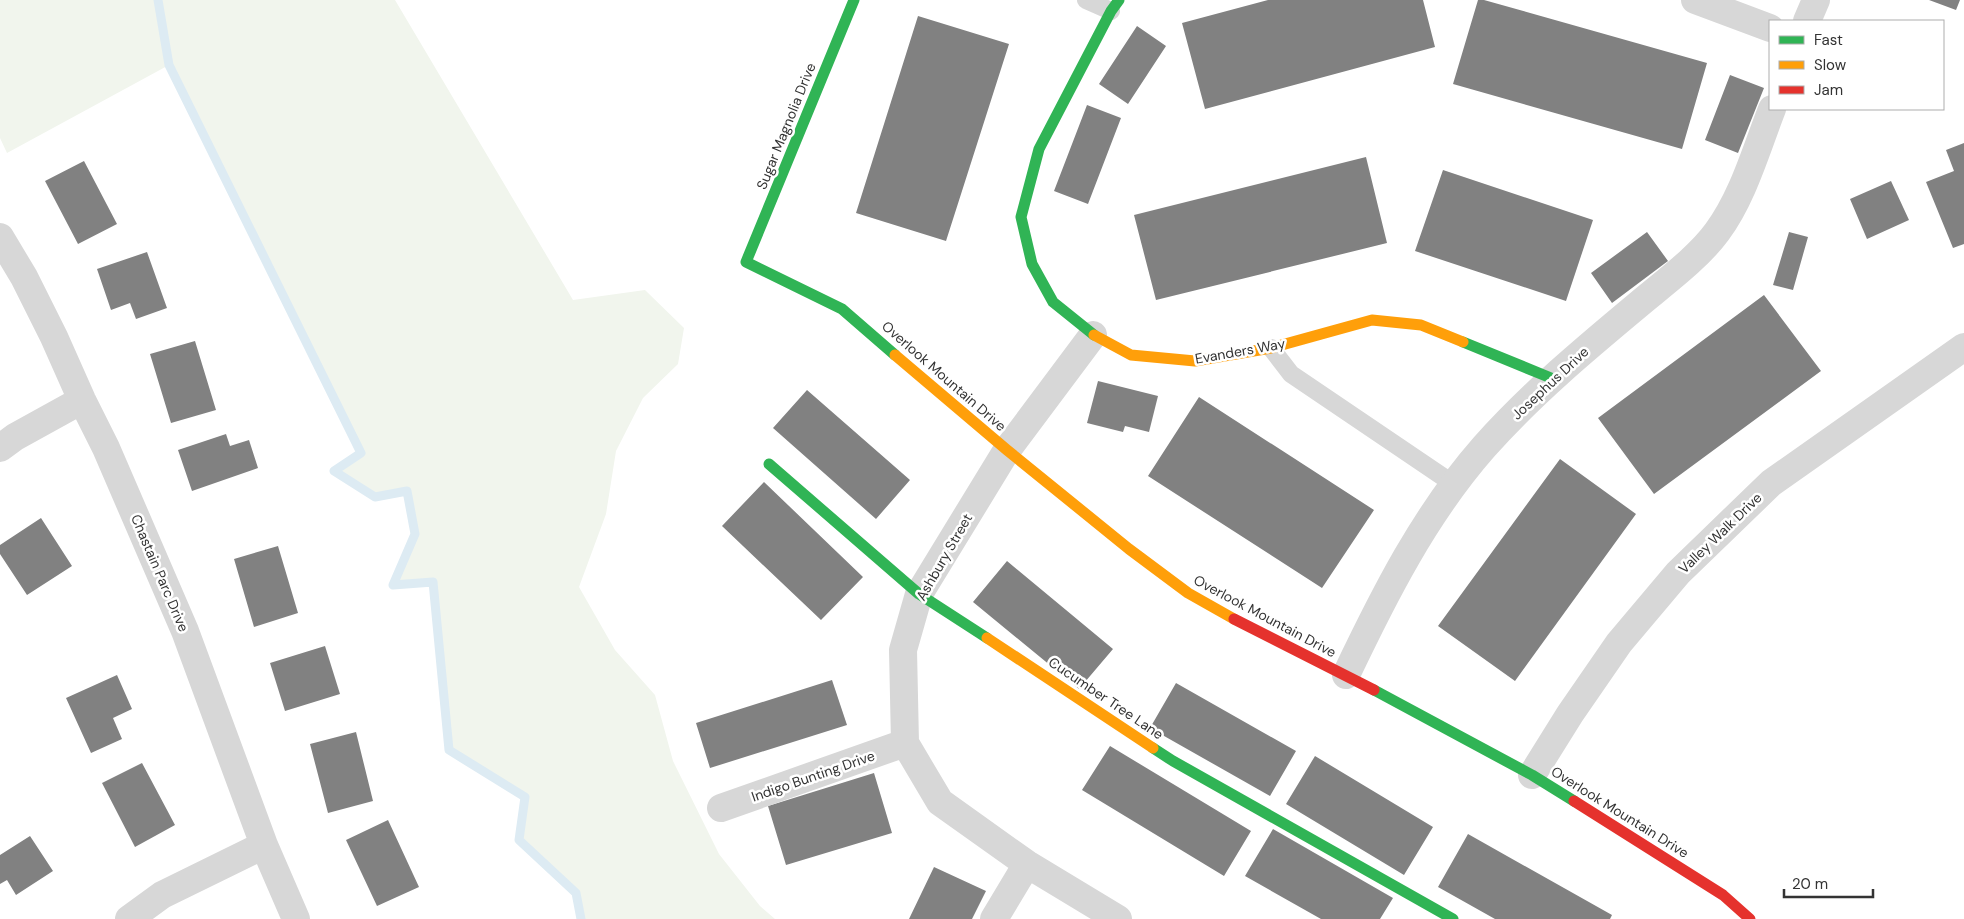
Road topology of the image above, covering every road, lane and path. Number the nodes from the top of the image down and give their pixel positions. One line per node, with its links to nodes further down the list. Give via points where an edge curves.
1 (854, 0): 10 (street, Sugar Magnolia Drive)
2 (1086, 0): 5 (lane)
3 (1695, 0): 7 (street)
4 (1816, 0): 6 (street)
5 (1115, 6): 11 (street, Evanders Way, via 1039,149 1020,217 1032,264 1053,302)
6 (1807, 20)
7 (1769, 28)
8 (1772, 110): 14 (street, Josephus Drive, via 1735,202 1716,233 1689,261)
9 (0, 237): 15 (street, Chastain Parc Drive, via 50,329)
10 (746, 262): 17 (street, Overlook Mountain Drive, via 842,309)
11 (1093, 335): 13 (street, Evanders Way, via 1131,355 1195,361); 17 (street, Ashbury Street)
12 (1964, 347): 23 (street, Valley Walk Drive, via 1771,483 1678,573 1619,643)
13 (1271, 348): 14 (street, Evanders Way, via 1372,320 1421,325); 19 (lane, via 1291,374)
14 (1551, 378): 19 (street, Josephus Drive, via 1484,447)
15 (82, 400): 16 (street, via 15,436); 25 (street, Chastain Parc Drive, via 185,631)
16 (0, 448)
17 (1007, 450): 20 (street, Ashbury Street); 21 (street, Overlook Mountain Drive, via 1188,593)
18 (769, 464): 20 (street, Cucumber Tree Lane)
19 (1455, 485): 21 (street, Josephus Drive, via 1431,516 1381,602)
20 (919, 594): 22 (street, Ashbury Street, via 903,650); 31 (street, Cucumber Tree Lane, via 1173,761)
21 (1346, 676): 23 (street, Overlook Mountain Drive)
22 (905, 744): 24 (street, Indigo Bunting Drive); 26 (street, Ashbury Street, via 940,802)
23 (1532, 775): 32 (street, Overlook Mountain Drive, via 1724,895)
24 (721, 808)
25 (264, 845): 27 (street, via 162,895); 28 (street, Chastain Parc Drive)
26 (1027, 864): 29 (street); 30 (street, Ashbury Street)
27 (129, 919)
28 (296, 919)
29 (994, 919)
30 (1118, 919)
31 (1454, 919)
32 (1750, 919)

